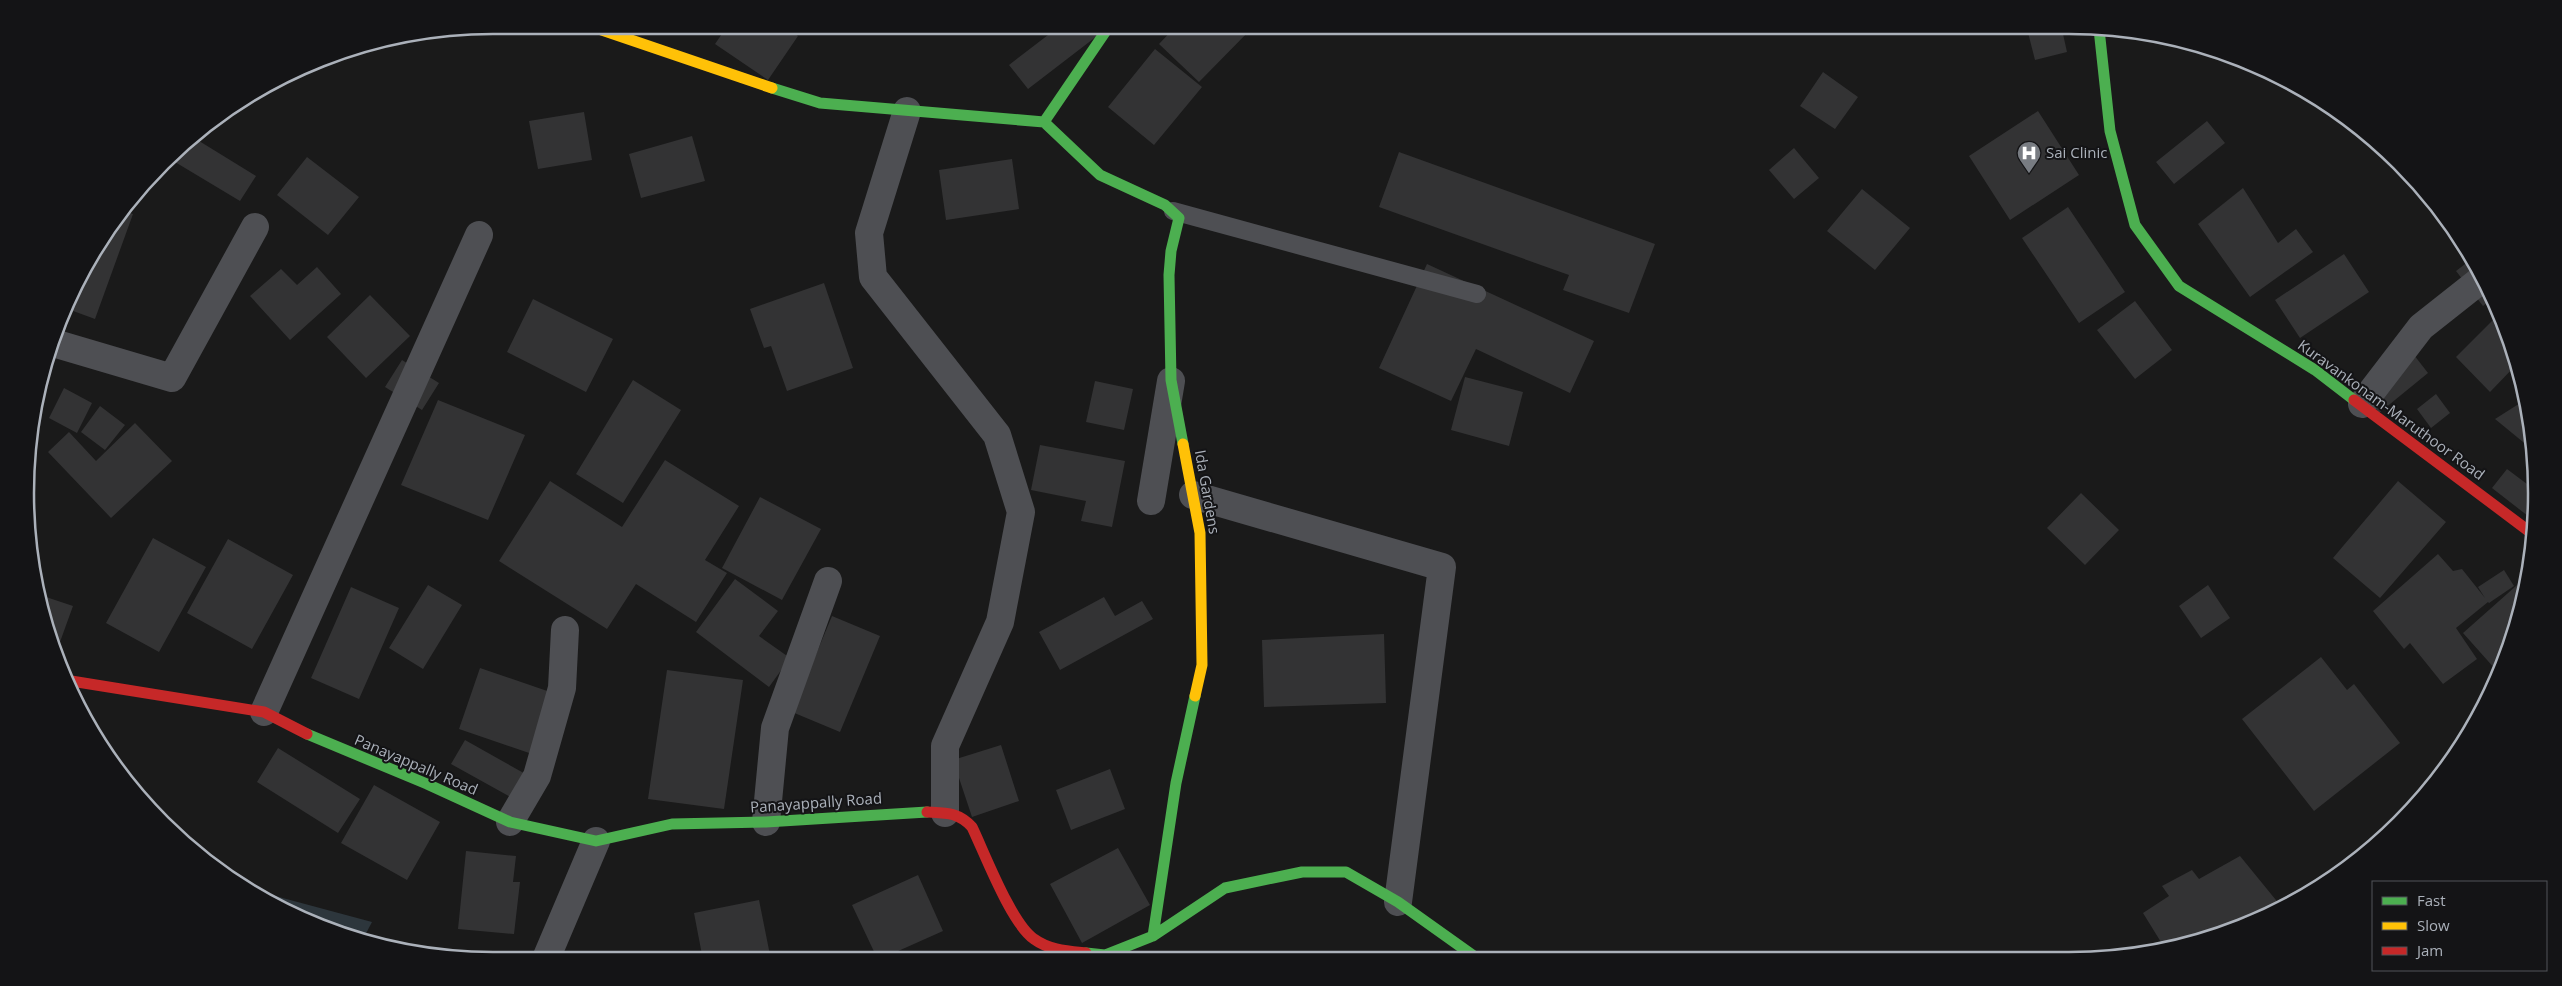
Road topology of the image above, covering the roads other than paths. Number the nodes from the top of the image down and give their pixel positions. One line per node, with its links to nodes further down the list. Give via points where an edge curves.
1 (614, 34): 4 (street, via 820,103)
2 (1104, 34): 5 (street)
3 (2100, 35): 13 (street, Kuravankonam-Maruthoor Road, via 2110,131 2135,225 2178,286 2315,370)
4 (907, 111): 5 (street); 21 (street, via 868,233 873,277 998,435 1021,512 1000,622 946,746)
5 (1044, 122): 6 (street, via 1100,176)
6 (1173, 211): 10 (lane); 12 (street, Ida Gardens, via 1179,218 1170,251)
7 (256, 227): 11 (street, via 172,378)
8 (479, 235): 20 (street)
9 (2477, 283): 13 (street, via 2421,327)
10 (1477, 294)
11 (58, 344)
12 (1171, 380): 14 (street, Ida Gardens); 15 (street)
13 (2362, 404): 16 (street, Kuravankonam-Maruthoor Road)
14 (1193, 495): 25 (street, via 1442,567); 26 (street, Ida Gardens, via 1200,533 1202,665 1176,783)
15 (1150, 501)
16 (2526, 529)
17 (828, 581): 23 (street, via 775,728)
18 (565, 630): 22 (street, via 562,688 537,776)
19 (75, 682): 20 (street, Panayappally Road)
20 (264, 712): 22 (street, Panayappally Road, via 320,741)
21 (945, 813): 23 (street, Panayappally Road, via 912,812); 28 (street, Panayappally Road, via 964,818 972,827 1018,922 1032,938 1044,945)
22 (510, 822): 24 (street, Panayappally Road)
23 (766, 822): 24 (street, Panayappally Road, via 672,824)
24 (596, 841): 27 (street)
25 (1398, 902): 26 (street, Panayappally Road, via 1346,872 1302,872 1225,888); 30 (street, Panayappally Road)
26 (1153, 936): 29 (street, Panayappally Road)
27 (549, 952)
28 (1073, 952)
29 (1113, 952)
30 (1466, 952)

